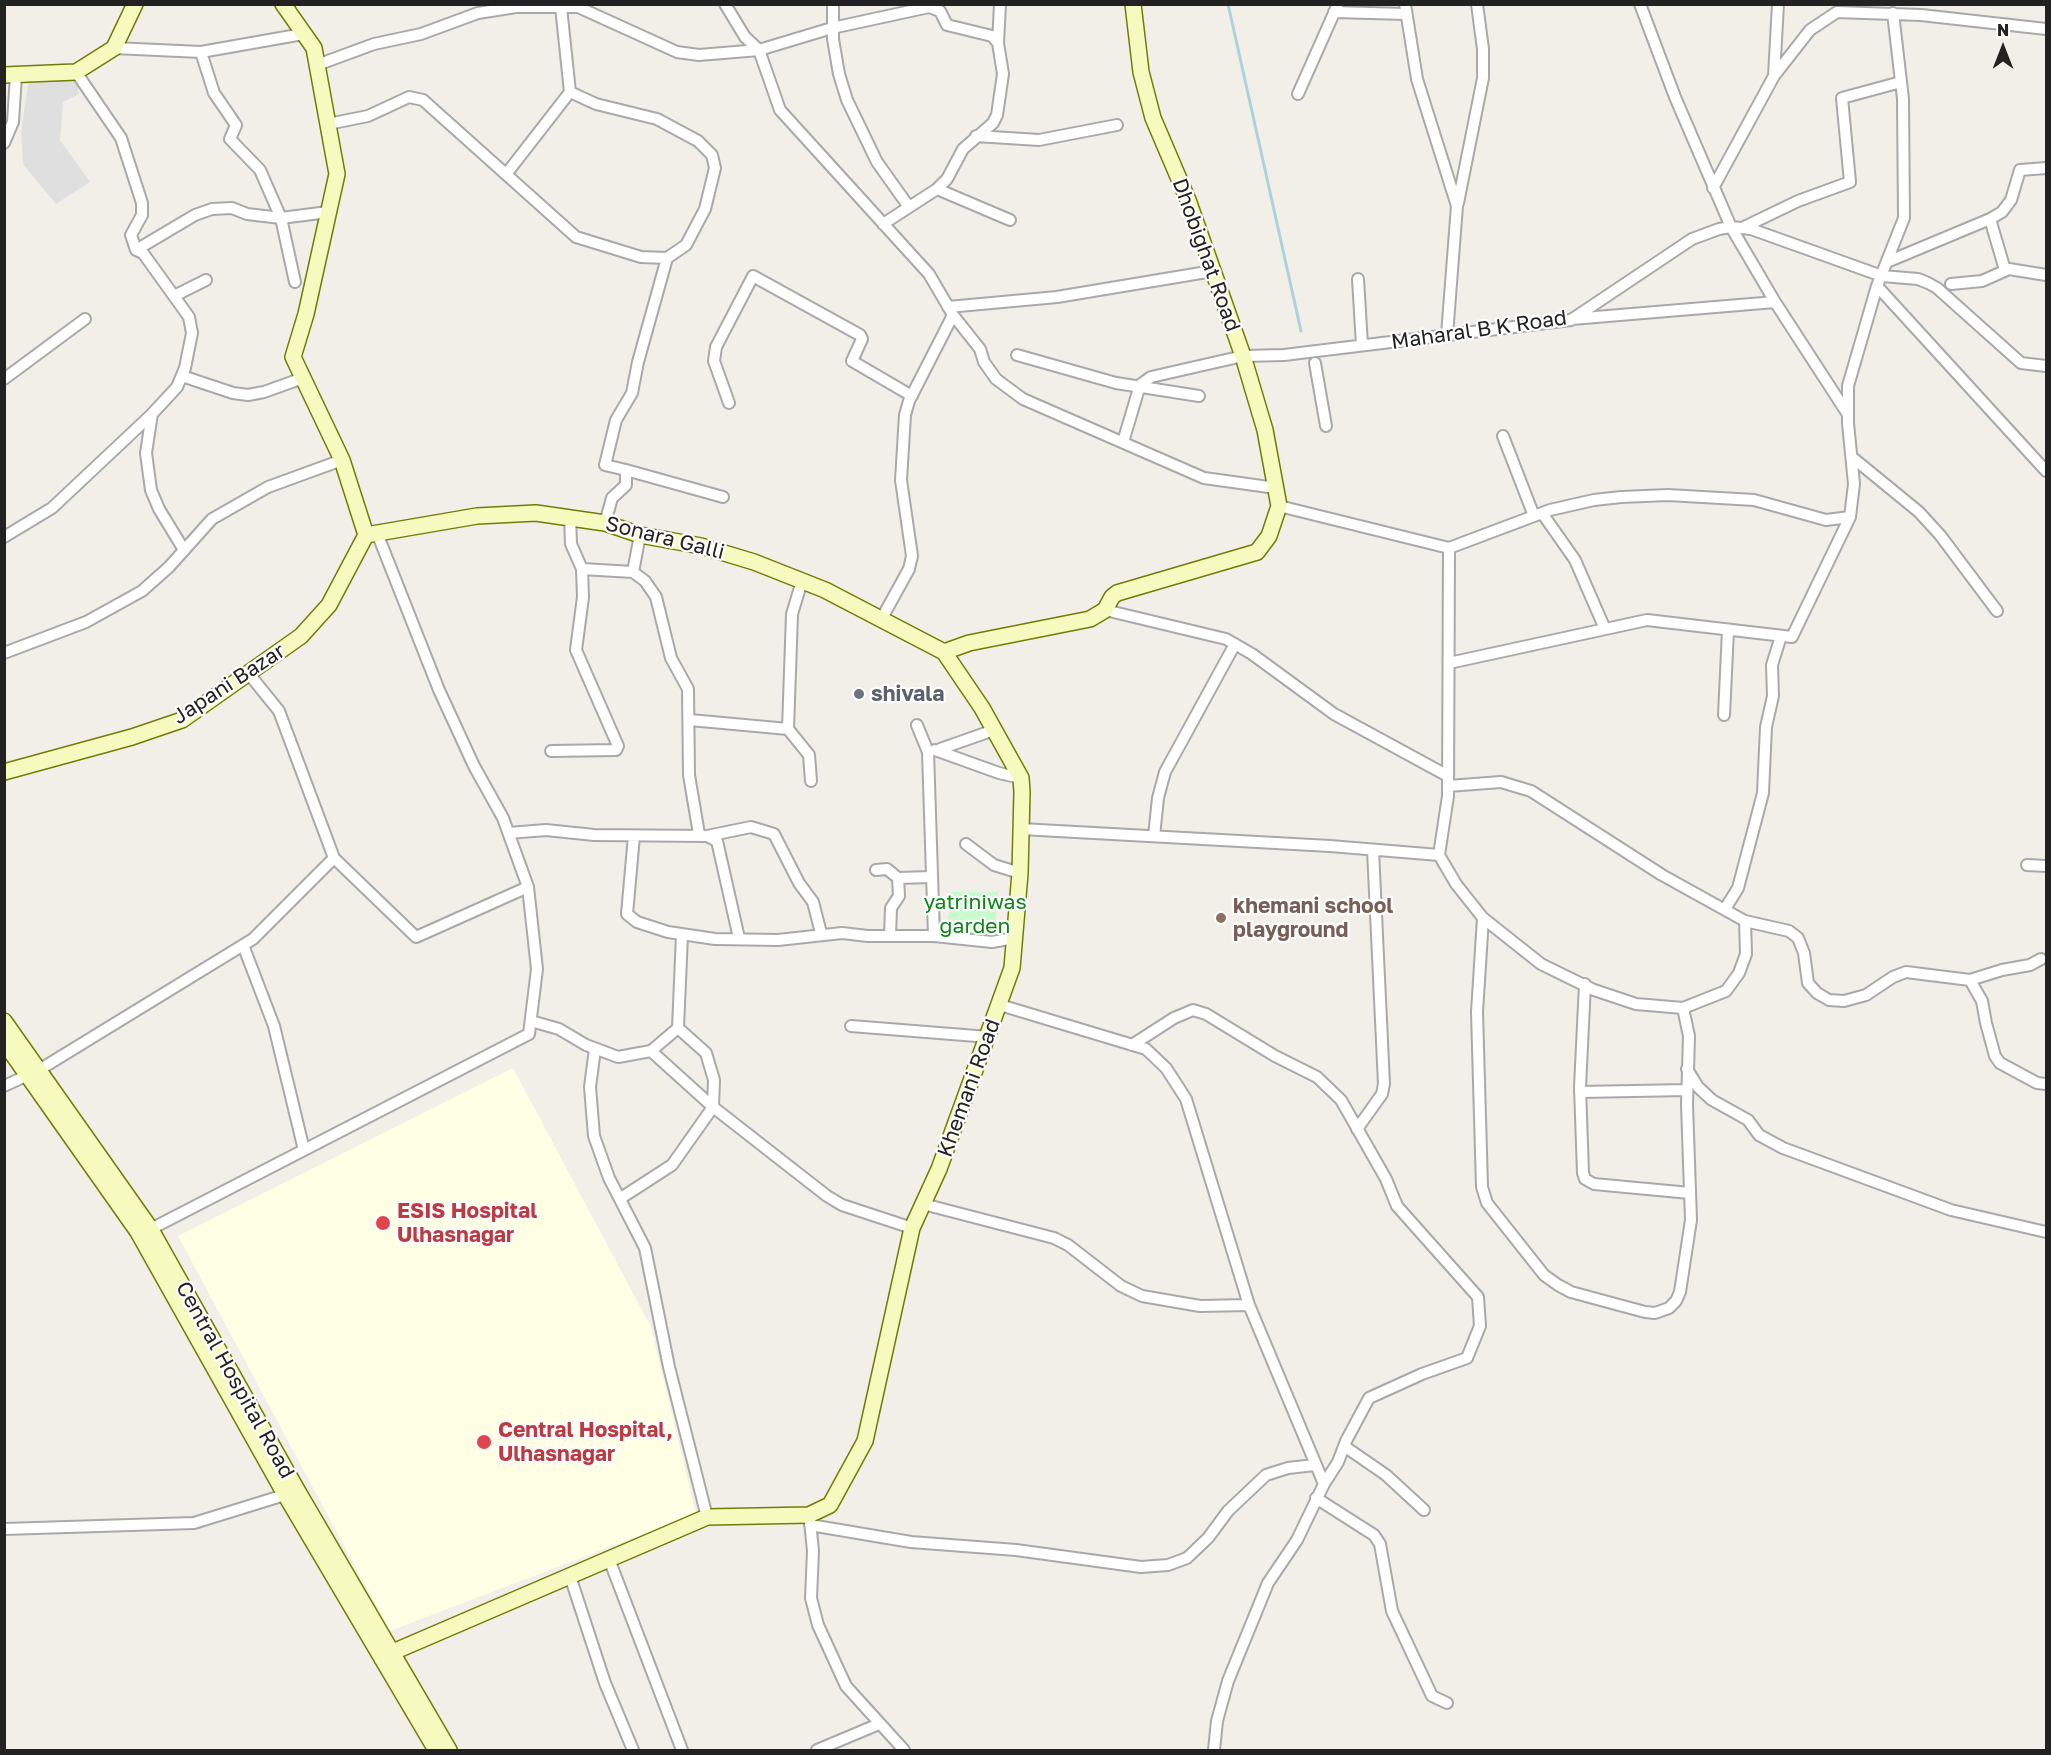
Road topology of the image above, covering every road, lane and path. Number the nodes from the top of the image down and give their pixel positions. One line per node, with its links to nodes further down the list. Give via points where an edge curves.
1 (135, 4): 19 (street)
2 (283, 4): 17 (street)
3 (725, 4): 20 (street)
4 (833, 4): 15 (street)
5 (1000, 4): 18 (street)
6 (1133, 4): 50 (street, Dhobighat Road, via 1141,72 1153,118)
7 (1477, 4): 37 (street, via 1483,78)
8 (1640, 4): 35 (street)
9 (1778, 4): 25 (street)
10 (503, 7): 11 (street); 22 (street, via 421,34 374,44)
11 (561, 7): 20 (street, via 578,7 677,52 699,55); 27 (street)
12 (1336, 8): 13 (street); 28 (street)
13 (1406, 9): 37 (street, via 1417,79)
14 (1893, 13): 16 (street); 25 (street, via 1837,12 1823,19); 26 (street)
15 (832, 28): 18 (street, via 929,7 940,11 947,24 992,36); 20 (street); 38 (street, via 847,100 877,162)
16 (2046, 29)
17 (303, 34): 21 (street); 22 (street, via 314,48)
18 (998, 43): 31 (street, via 1003,74 996,115 987,129)
19 (114, 48): 21 (street); 23 (street)
20 (759, 50): 43 (street, via 780,110)
21 (201, 52): 40 (street, via 214,93 236,125 230,140 260,170)
22 (317, 65): 29 (street)
23 (76, 72): 24 (street); 46 (street, via 121,138 142,203 142,215 131,235)
24 (10, 75): 32 (street, via 13,122)
25 (1774, 76): 35 (street)
26 (1900, 82): 45 (street, via 1842,98 1850,182); 48 (street, via 1906,200 1900,233)
27 (570, 92): 34 (street); 47 (street, via 588,101 657,119 698,141 712,155 715,168 705,209 686,245)
28 (1298, 94)
29 (328, 124): 34 (street, via 368,116 415,97 449,120); 39 (street, via 337,174)
30 (1117, 125): 31 (street, via 1040,140)
31 (976, 136): 36 (street, via 959,154)
32 (4, 143)
33 (2046, 168): 41 (street, via 2020,170 2011,200)
34 (507, 173): 47 (street, via 576,237 641,257)
35 (1713, 188): 44 (street)
36 (938, 189): 38 (street); 42 (street)
37 (1457, 206): 62 (street)
38 (909, 207): 43 (street)
39 (328, 212): 40 (street); 69 (street, via 293,357)
40 (281, 218): 46 (street, via 232,208 212,209); 55 (street)
41 (1990, 219): 48 (street); 49 (street)
42 (1010, 220)
43 (883, 224): 59 (street, via 929,274)
44 (1731, 227): 45 (street, Maharal B K Road); 58 (street); 61 (street, Maharal B K Road, via 1692,239)
45 (1744, 227): 54 (street, Maharal B K Road)
46 (136, 250): 57 (street, via 143,253)
47 (667, 258): 82 (street, via 632,393 616,420 604,465)
48 (1887, 262): 54 (street)
49 (2005, 270): 51 (street); 56 (street, via 1982,281)
50 (1213, 271): 59 (street); 65 (street, Dhobighat Road)
51 (2046, 275)
52 (1358, 279): 63 (street)
53 (206, 280): 57 (street)
54 (1880, 281): 67 (street, Maharal B K Road, via 1918,279 1937,288 2021,363); 75 (street, via 1848,386); 83 (street)
55 (295, 282)
56 (1952, 284)
57 (174, 296): 68 (street, via 189,317 192,333)
58 (1775, 302): 61 (street); 75 (street)
59 (950, 311): 72 (street); 79 (street, via 980,349 996,379 1023,399)
60 (85, 319): 70 (street)
61 (1571, 320): 62 (street, Maharal B K Road)
62 (1447, 335): 63 (street, Maharal B K Road)
63 (1362, 345): 65 (street, Maharal B K Road)
64 (1017, 355): 71 (street, via 1116,383)
65 (1243, 356): 71 (street, Maharal B K Road, via 1151,377); 84 (street, Dhobighat Road, via 1265,430)
66 (1315, 363): 77 (street)
67 (2046, 366)
68 (182, 376): 69 (street, via 248,394); 76 (street)
69 (303, 378): 81 (street)
70 (4, 379)
71 (1140, 385): 73 (street); 79 (street)
72 (912, 396): 74 (street, via 852,361 862,339 860,335 753,276 716,347 714,361); 101 (street, via 902,434 901,480 912,556)
73 (1199, 396)
74 (729, 403)
75 (1847, 413): 80 (street)
76 (152, 414): 93 (street, via 51,508); 95 (street, via 146,453 148,478 159,509)
77 (1326, 426)
78 (1503, 436): 87 (street)
79 (1124, 442): 84 (street, via 1204,478)
80 (1853, 458): 89 (street, via 1854,504); 100 (street, via 1919,512)
81 (342, 460): 91 (street); 95 (street, via 268,487 212,519)
82 (626, 470): 85 (street); 90 (street, via 626,485 612,498)
83 (2046, 471)
84 (1276, 488): 86 (street, Dhobighat Road)
85 (723, 497)
86 (1279, 506): 94 (street); 99 (street, via 1269,536 1257,552 1118,593)
87 (1538, 515): 89 (street, via 1594,500 1668,495 1754,500 1827,520); 94 (street); 102 (street, via 1575,560)
88 (570, 517): 90 (street, Sonara Galli); 91 (street, Sonara Galli, via 536,513 477,516); 96 (street, via 571,544)
89 (1850, 517): 104 (street, via 1792,637)
90 (605, 523): 92 (street, Sonara Galli)
91 (372, 534): 109 (street, Japani Bazar, via 329,605 301,636); 122 (street, via 439,690)
92 (640, 535): 97 (street); 98 (street, Sonara Galli, via 701,546)
93 (4, 537)
94 (1449, 548): 108 (street)
95 (184, 550): 107 (street, via 142,591 86,622)
96 (582, 569): 97 (street); 115 (street, via 583,597 576,650 618,746 615,750)
97 (633, 572): 111 (street, via 656,597 671,658 688,689)
98 (802, 580): 101 (street, Sonara Galli); 113 (street, via 792,614)
99 (1105, 610): 105 (street, via 1210,633); 106 (street, via 1090,619 969,643)
100 (1997, 611)
101 (882, 618): 106 (street, Sonara Galli)
102 (1605, 629): 103 (street, via 1647,620); 108 (street)
103 (1728, 630): 104 (street); 110 (street)
104 (1781, 636): 137 (street, via 1772,665 1773,696 1766,727 1763,793 1738,888)
105 (1235, 644): 120 (street, via 1334,714); 125 (street, via 1165,772)
106 (944, 652): 114 (street, Khemani Road)
107 (4, 653)
108 (1449, 663): 120 (street)
109 (249, 674): 117 (street, Japani Bazar, via 182,720); 129 (street, via 279,711)
110 (1724, 715)
111 (690, 720): 113 (street); 123 (street, via 689,775)
112 (917, 725): 116 (street)
113 (788, 729): 119 (street, via 809,755)
114 (994, 730): 116 (street); 118 (street, Khemani Road)
115 (551, 751)
116 (932, 751): 118 (street); 134 (street)
117 (4, 772)
118 (1021, 778): 121 (street, Khemani Road)
119 (812, 781)
120 (1448, 781): 128 (street); 137 (street, via 1501,782 1531,790 1662,875)
121 (1021, 829): 125 (street); 133 (street, Khemani Road)
122 (509, 833): 124 (street, via 546,830); 136 (street)
123 (703, 835): 124 (street); 140 (street, via 751,827 774,834 813,902); 144 (street, via 717,841)
124 (634, 836): 141 (street, via 627,914 637,922)
125 (1154, 837): 127 (street)
126 (966, 844): 133 (street, via 994,865)
127 (1373, 850): 128 (street); 168 (street, via 1384,1084 1382,1094)
128 (1438, 855): 138 (street)
129 (334, 858): 136 (street, via 416,937); 146 (street)
130 (2027, 865): 131 (street)
131 (2046, 866)
132 (876, 870): 135 (street, via 887,869)
133 (1020, 873): 145 (street, Khemani Road)
134 (932, 877): 135 (street); 143 (street)
135 (898, 878): 142 (street, via 899,896 891,908)
136 (528, 887): 153 (street, via 537,969)
137 (1725, 909): 139 (street)
138 (1483, 918): 149 (street, via 1541,964); 170 (street, via 1477,1012 1482,1187 1487,1203 1502,1223 1544,1275 1558,1286 1655,1313 1669,1308 1680,1292 1691,1220)
139 (1745, 921): 148 (street, via 1789,931 1798,938 1808,983 1829,1000 1866,995 1906,972); 151 (street, via 1746,954 1739,973 1726,991)
140 (821, 933): 142 (street); 144 (street, via 778,940)
141 (682, 935): 144 (street); 155 (street)
142 (890, 936): 143 (street)
143 (934, 936): 145 (street, via 992,942)
144 (739, 938)
145 (1014, 938): 150 (street, Khemani Road, via 1012,968)
146 (243, 945): 162 (street); 169 (street, via 274,1026)
147 (2041, 959): 148 (street)
148 (1970, 980): 163 (street, via 1982,1001 2000,1063)
149 (1585, 984): 151 (street, via 1636,1004); 166 (street)
150 (1000, 1005): 156 (street, Khemani Road); 158 (street)
151 (1683, 1008): 161 (street, via 1689,1036)
152 (4, 1021): 162 (street, Central Hospital Road)
153 (531, 1022): 159 (street, via 559,1029); 169 (street, via 529,1034)
154 (851, 1026): 156 (street)
155 (678, 1028): 160 (street); 167 (street, via 706,1053 714,1080)
156 (989, 1037): 172 (street, Khemani Road)
157 (4, 1042): 162 (street, Central Hospital Road)
158 (1132, 1045): 168 (street, via 1174,1018 1193,1011 1206,1014 1317,1077 1341,1100); 176 (street, via 1146,1049 1166,1068 1186,1099)
159 (595, 1049): 160 (street, via 618,1057); 171 (street, via 590,1087 594,1136 609,1178)
160 (651, 1051): 167 (street)
161 (1687, 1069): 165 (street); 175 (street, via 1712,1100 1748,1120 1759,1135 1783,1148 1951,1210)
162 (33, 1072): 164 (street); 174 (street, Central Hospital Road)
163 (2046, 1084)
164 (4, 1086)
165 (1687, 1090): 166 (street); 170 (street)
166 (1580, 1092): 170 (street, via 1585,1179 1594,1184)
167 (713, 1107): 171 (street, via 672,1165); 173 (street, via 842,1205)
168 (1357, 1129): 177 (street, via 1397,1206 1478,1297 1480,1326 1467,1358 1369,1398)
169 (304, 1150): 174 (street)
170 (1690, 1193)
171 (621, 1198): 183 (street, via 645,1248 669,1366)
172 (923, 1204): 173 (street, Khemani Road); 176 (street, via 1054,1238 1121,1286 1142,1296 1200,1306)
173 (912, 1228): 184 (street, Khemani Road, via 865,1441 830,1505)
174 (145, 1232): 180 (street, Central Hospital Road)
175 (2046, 1232)
176 (1249, 1305): 178 (street)
177 (1344, 1446): 179 (street); 182 (street, via 1386,1475)
178 (1316, 1465): 179 (street); 184 (street, via 1266,1475 1187,1558 1168,1565 1141,1567 1016,1550 911,1542)
179 (1324, 1484): 181 (street)
180 (292, 1493): 185 (street, via 194,1523); 188 (street, Central Hospital Road)
181 (1316, 1498): 189 (street, via 1374,1535 1380,1544 1392,1611 1432,1696); 197 (street, via 1297,1540 1268,1583 1228,1681)
182 (1424, 1510)
183 (707, 1517): 184 (street); 186 (street)
184 (810, 1520): 190 (street, via 812,1598 818,1625 846,1686)
185 (4, 1529)
186 (609, 1559): 187 (street); 194 (street)
187 (570, 1576): 188 (street); 193 (street, via 605,1683)
188 (388, 1656): 191 (street, Central Hospital Road); 192 (street, Central Hospital Road)
189 (1447, 1703)
190 (879, 1724): 195 (street); 196 (street)
191 (436, 1750)
192 (449, 1750)
193 (633, 1750)
194 (682, 1750)
195 (817, 1750)
196 (904, 1750)
197 (1214, 1750)

